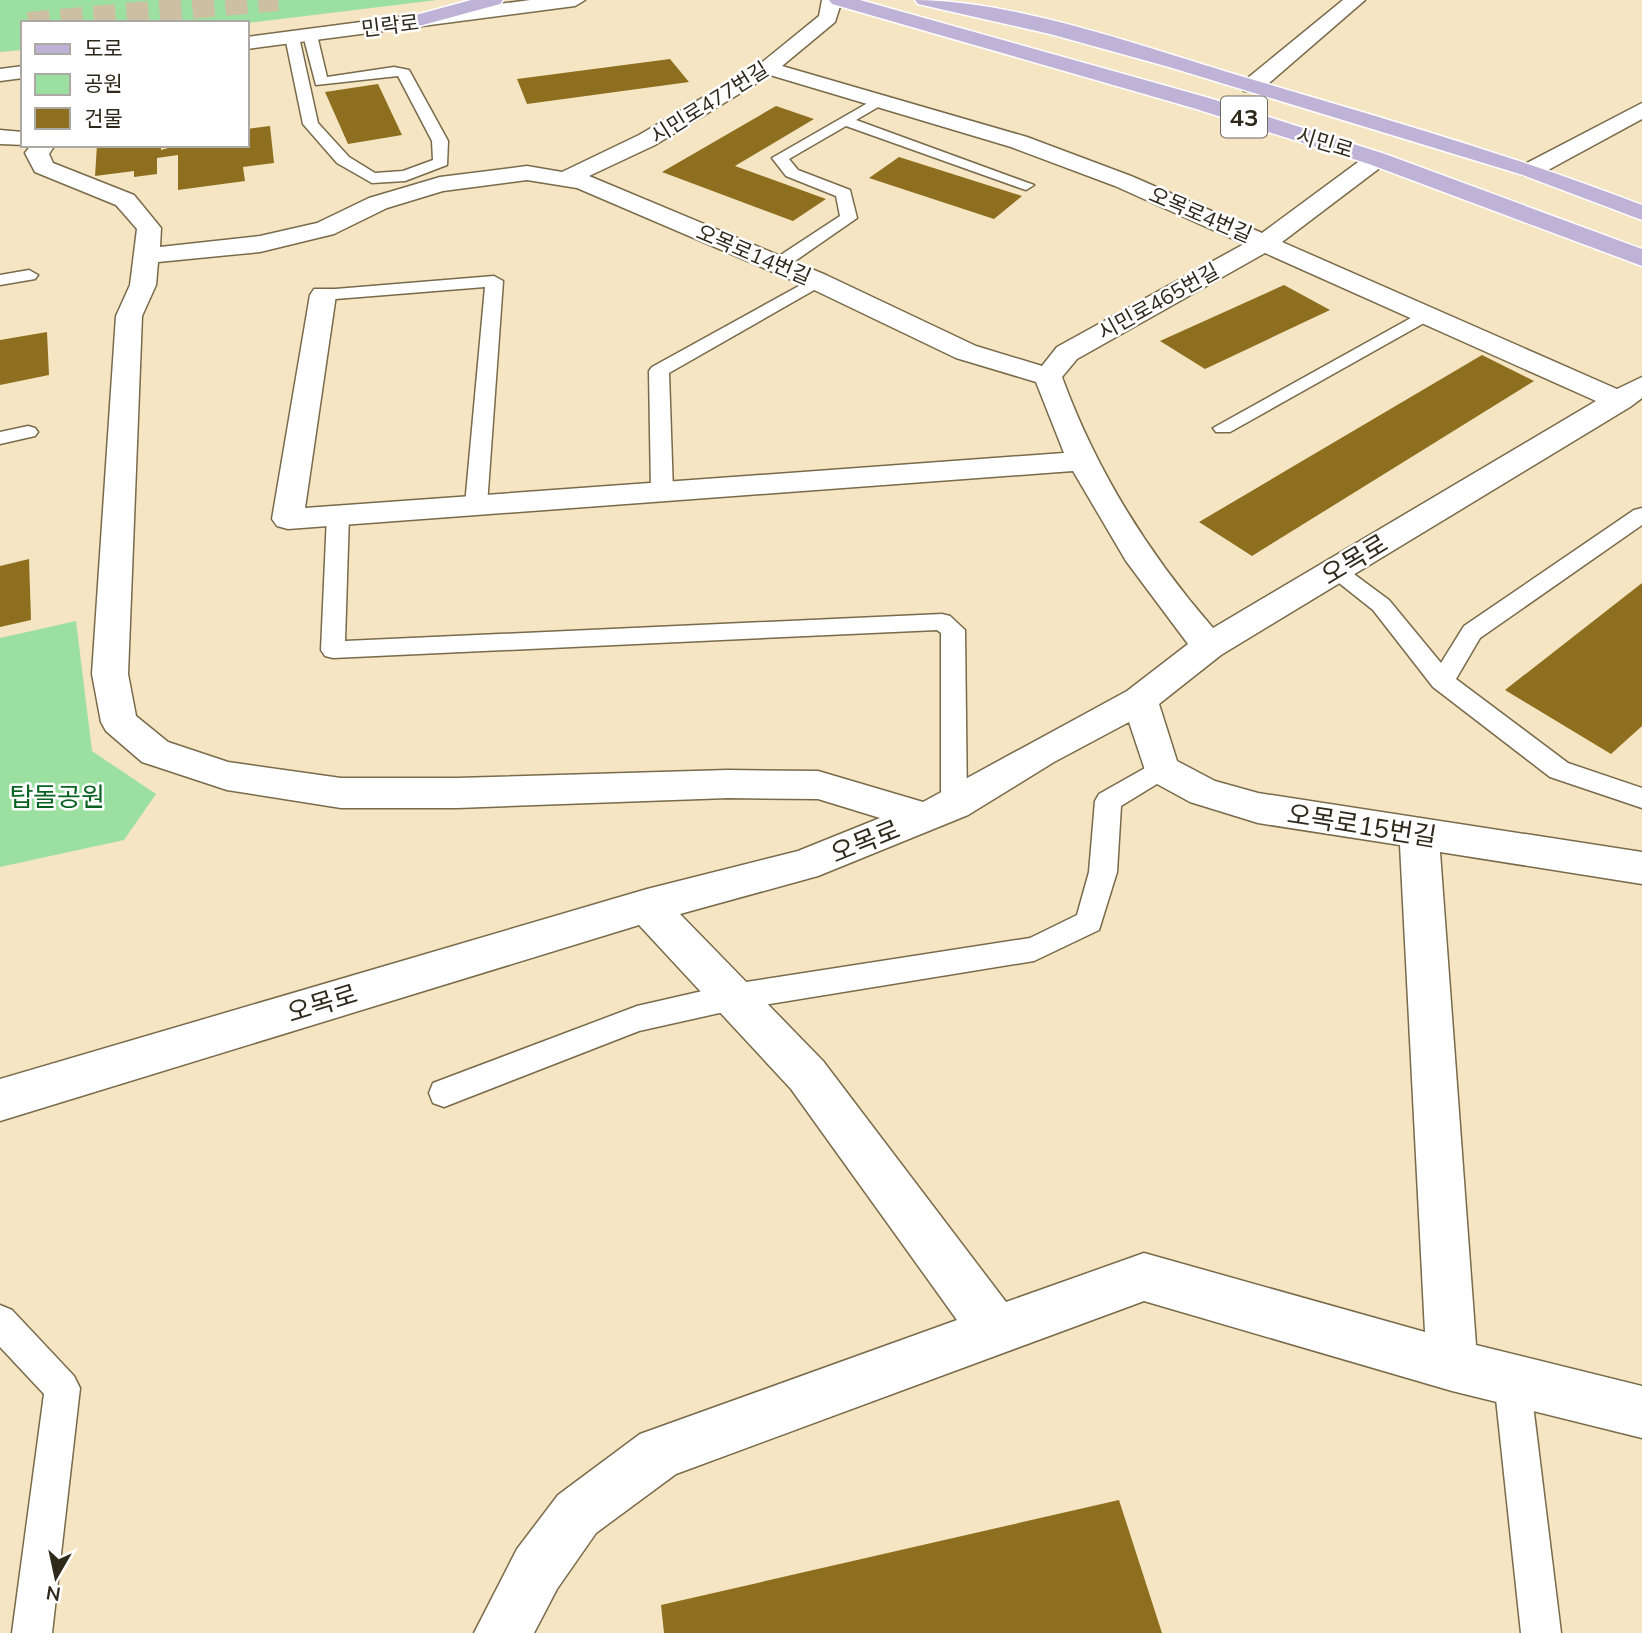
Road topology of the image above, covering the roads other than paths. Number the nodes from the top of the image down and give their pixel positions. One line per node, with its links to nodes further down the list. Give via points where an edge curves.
1 (493, 0): 9 (main road)
2 (575, 0): 9 (street, 민락로)
3 (832, 0): 13 (street, 시민로477번길, via 828,18)
4 (839, 0): 23 (main road, 시민로 / 43, via 1201,103)
5 (925, 0): 10 (main road, 시민로 / 43)
6 (988, 0): 10 (main road)
7 (1355, 0): 8 (street); 16 (street)
8 (1363, 0)
9 (408, 23): 11 (street, 민락로)
10 (1054, 29): 16 (main road, 시민로 / 43)
11 (301, 36): 11 (lane, via 311,124 343,160 372,178 405,176 441,162 440,141 404,74 394,71 321,82); 12 (street, 민락로)
12 (248, 43)
13 (767, 68): 17 (street, 오목로4번길); 25 (street, 시민로477번길, via 647,141)
14 (21, 72): 15 (street)
15 (0, 75)
16 (1252, 86): 24 (main road, 시민로 / 43)
17 (880, 100): 19 (lane); 28 (street, 오목로4번길, via 1032,147)
18 (1642, 110): 24 (street)
19 (845, 121): 26 (lane); 31 (lane, via 780,158 792,173 844,193 849,218)
20 (0, 137): 21 (street)
21 (21, 139)
22 (42, 147): 29 (street, via 37,153 43,167 124,200 149,228)
23 (1377, 159): 28 (street, 시민로465번길); 30 (main road, 시민로 / 43)
24 (1531, 170): 27 (main road, 시민로 / 43)
25 (565, 179): 29 (street, 오목로14번길, via 527,173 440,184 378,203 325,229 260,244); 31 (street, 오목로14번길, via 583,182)
26 (1026, 186)
27 (1642, 213)
28 (1266, 242): 36 (street, 오목로4번길); 37 (street, 시민로465번길, via 1067,353)
29 (146, 256): 53 (street, via 143,285 129,316 110,674 119,722 155,752 227,776 341,793 727,783 818,785)
30 (1642, 258)
31 (779, 264): 34 (street, 오목로14번길)
32 (29, 275): 33 (lane)
33 (0, 280)
34 (817, 281): 37 (street, 오목로14번길, via 966,352); 43 (lane, via 659,371)
35 (323, 295): 44 (lane, via 494,281); 45 (street, via 288,519)
36 (1427, 314): 38 (street, 오목로4번길); 39 (lane)
37 (1048, 377): 42 (street)
38 (1631, 393): 47 (street, 오목로)
39 (1223, 428)
40 (28, 432): 41 (lane)
41 (0, 438)
42 (1085, 461): 43 (street); 48 (street, via 1114,519 1166,595)
43 (662, 492): 44 (street)
44 (476, 505): 45 (street)
45 (338, 515): 53 (lane, via 332,650 942,622 953,630)
46 (1642, 515): 49 (lane, via 1472,632)
47 (1335, 571): 48 (street, 오목로); 49 (lane, via 1381,605)
48 (1209, 646): 50 (street, 오목로)
49 (1442, 681): 52 (lane, via 1559,769)
50 (1140, 700): 51 (street); 53 (street, 오목로)
51 (1161, 769): 54 (street, 오목로15번길, via 1203,792 1258,808); 57 (lane, via 1108,801 1103,872 1089,922 1034,949)
52 (1642, 798)
53 (939, 811): 56 (street, 오목로, via 804,865)
54 (1419, 835): 55 (street, 오목로15번길); 62 (street)
55 (1642, 868)
56 (648, 906): 57 (street); 59 (street, 오목로)
57 (733, 997): 58 (lane, via 638,1019); 61 (street, via 807,1075)
58 (444, 1093)
59 (0, 1100)
60 (0, 1322): 65 (lane, via 62,1388)
61 (996, 1331): 62 (street, via 1144,1277); 66 (street, via 659,1453 577,1514 537,1569)
62 (1452, 1365): 63 (street)
63 (1513, 1380): 64 (street); 67 (lane)
64 (1642, 1412)
65 (32, 1633)
66 (503, 1633)
67 (1541, 1633)

